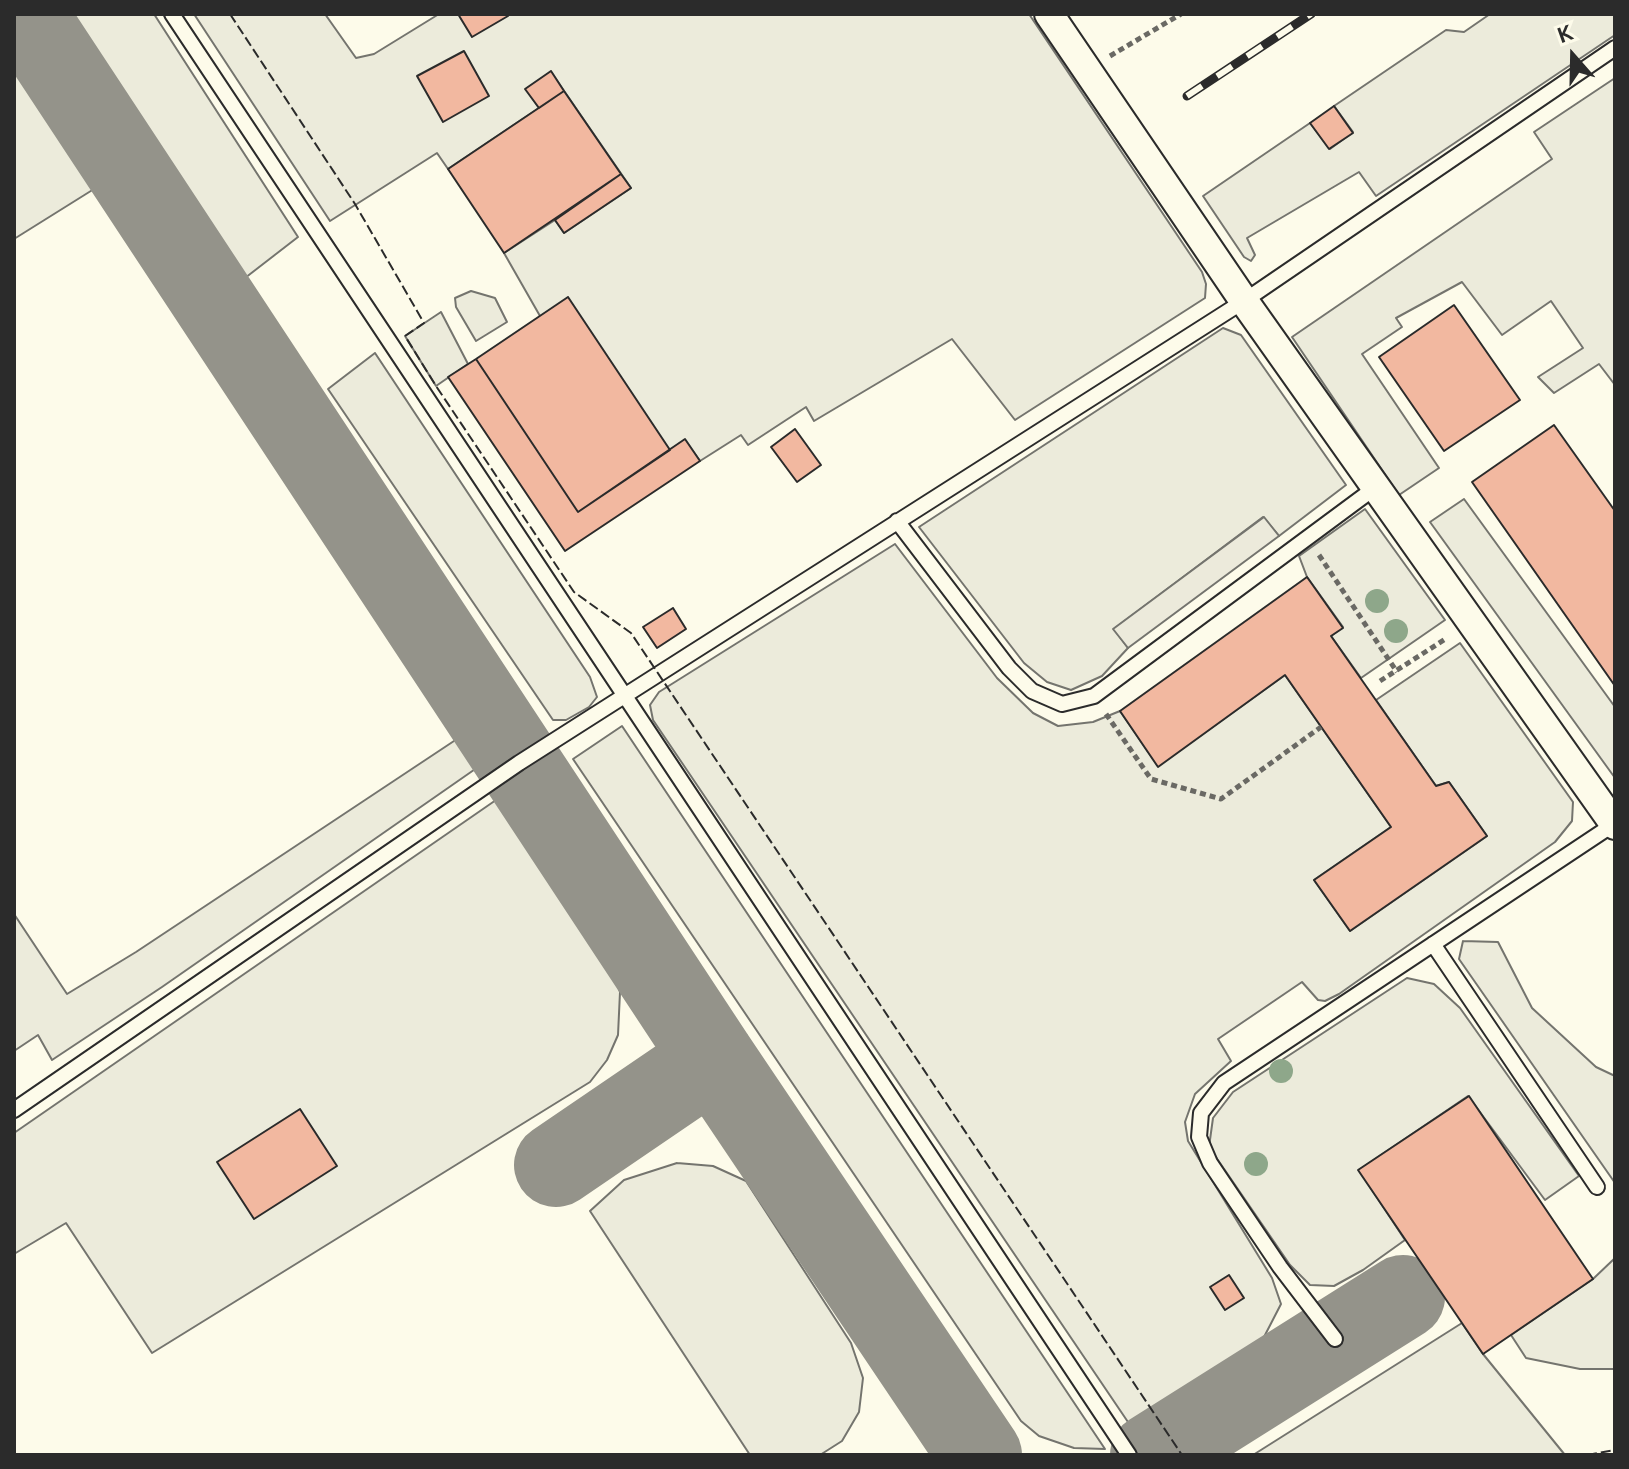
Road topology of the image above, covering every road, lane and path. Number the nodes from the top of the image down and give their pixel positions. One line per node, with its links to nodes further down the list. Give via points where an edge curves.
1 (172, 14): 13 (lane)
2 (1049, 14): 5 (street)
3 (1181, 14): 5 (path)
4 (1615, 48): 6 (lane)
5 (1088, 69): 6 (street)
6 (1244, 301): 7 (street); 8 (lane)
7 (1376, 487): 9 (lane); 10 (street)
8 (897, 521): 13 (lane); 14 (lane, via 1032,691 1062,704)
9 (1307, 537): 11 (path); 14 (lane)
10 (1471, 622): 11 (path); 16 (street)
11 (1397, 672): 12 (path)
12 (1380, 681)
13 (625, 694): 18 (lane); 21 (lane)
14 (1094, 696): 15 (path, via 1151,779 1221,799)
15 (1321, 727)
16 (1615, 824): 17 (lane)
17 (1433, 944): 19 (lane); 20 (lane, via 1224,1083 1201,1113 1199,1137 1210,1163)
18 (14, 1110)
19 (1597, 1187)
20 (1335, 1339)
21 (1129, 1455)

